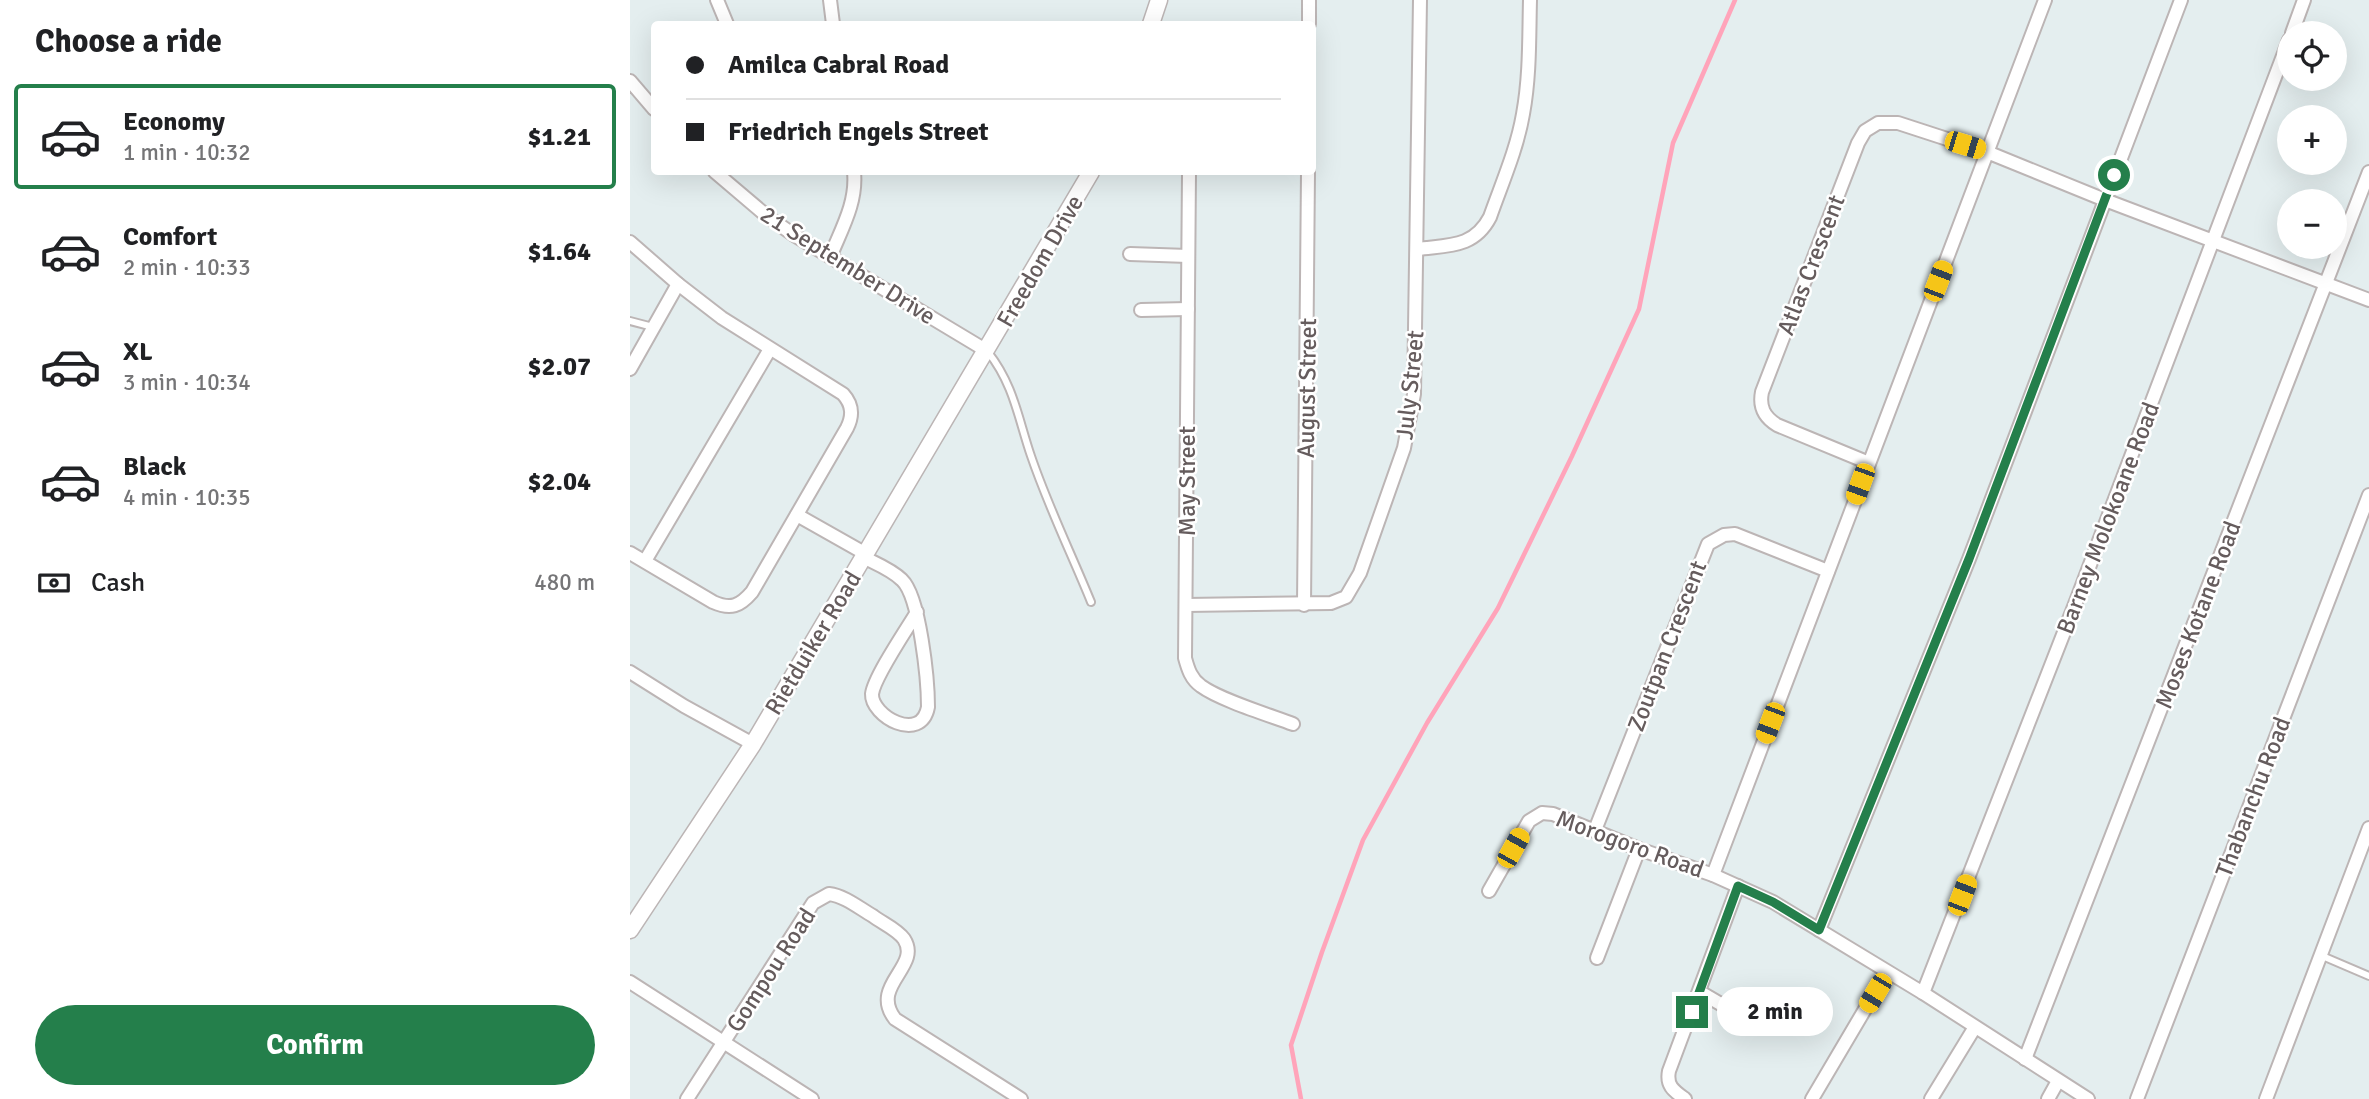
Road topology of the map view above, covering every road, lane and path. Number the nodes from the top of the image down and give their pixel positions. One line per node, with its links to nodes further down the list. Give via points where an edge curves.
1 (717, 0): 10 (street)
2 (830, 0): 11 (street)
3 (1159, 0): 12 (street)
4 (1309, 0): 13 (street)
5 (1420, 0): 28 (street, July Street)
6 (1530, 0): 28 (street, via 1524,113 1490,217 1470,240)
7 (2045, 0): 18 (street)
8 (2181, 0): 25 (street)
9 (2304, 0): 14 (street)
10 (726, 21)
11 (833, 21)
12 (1152, 21)
13 (1309, 21)
14 (2296, 21)
15 (2277, 72): 26 (street, Barney Molokoane Road)
16 (630, 80): 17 (street)
17 (651, 105)
18 (1987, 152): 25 (street, Atlas Crescent); 42 (street); 42 (street, Atlas Crescent, via 1891,121 1865,131 1772,367 1761,398 1767,418)
19 (2369, 172): 32 (street, Moses Kotane Road)
20 (719, 175): 30 (street, 21 September Drive, via 768,217)
21 (854, 175): 30 (street, via 852,204)
22 (1089, 175): 40 (street, Freedom Drive)
23 (1189, 175): 31 (street, May Street)
24 (1308, 175): 51 (street, August Street)
25 (2105, 200): 26 (street, Atlas Crescent); 65 (street, via 1969,559)
26 (2214, 240): 32 (street, Atlas Crescent); 72 (street, Barney Molokoane Road)
27 (630, 242): 33 (street)
28 (1418, 249): 51 (street, July Street, via 1416,370 1404,448 1350,593 1339,601)
29 (1130, 254): 31 (street)
30 (831, 255): 40 (street, 21 September Drive)
31 (1188, 256): 35 (street, May Street)
32 (2328, 283): 34 (street, Atlas Crescent); 76 (street, Moses Kotane Road)
33 (678, 284): 38 (street); 39 (street)
34 (2369, 300)
35 (1188, 309): 36 (street); 50 (street, May Street)
36 (1141, 310)
37 (630, 321): 38 (lane)
38 (653, 327): 41 (street)
39 (770, 349): 44 (street, via 843,394 852,412); 47 (street)
40 (987, 351): 46 (street, Rietduiker Road); 49 (lane, via 1003,371 1031,457)
41 (630, 369)
42 (1868, 463): 48 (street)
43 (2369, 495): 86 (street, Thabanchu Road)
44 (797, 515): 46 (street); 47 (street, via 752,592 732,607 719,605)
45 (630, 552): 47 (street)
46 (866, 556): 52 (street, via 902,580); 55 (street, Rietduiker Road)
47 (645, 561)
48 (1828, 571): 57 (street, Zoutpan Crescent, via 1735,534 1708,544); 61 (street)
49 (1091, 601)
50 (1186, 605): 51 (street, July Street); 54 (street, May Street, via 1185,658 1193,678 1208,690)
51 (1304, 605)
52 (917, 612): 52 (street, via 928,707 924,719 911,726 882,713 872,695)
53 (630, 672): 55 (street)
54 (1293, 724)
55 (753, 744): 64 (street, Rietduiker Road)
56 (2369, 828): 59 (street)
57 (1595, 830): 58 (street, Morogoro Road); 63 (street, Morogoro Road, via 1553,814 1537,815 1525,827)
58 (1639, 849): 61 (street, Morogoro Road); 67 (street)
59 (2356, 862): 60 (street); 66 (street)
60 (2369, 867)
61 (1713, 875): 62 (street, Morogoro Road)
62 (1738, 886): 65 (street, Morogoro Road); 71 (street)
63 (1489, 891)
64 (630, 930)
65 (1819, 930): 68 (street, Morogoro Road)
66 (2320, 955): 69 (lane); 87 (street)
67 (1597, 958)
68 (1887, 972): 72 (street, Morogoro Road); 82 (street)
69 (2369, 976)
70 (630, 982): 75 (street)
71 (1700, 992): 73 (street); 81 (street, via 1668,1078 1671,1089)
72 (1923, 993): 74 (street, Morogoro Road)
73 (1760, 1027)
74 (1975, 1027): 76 (street, Morogoro Road); 83 (street)
75 (723, 1043): 78 (street); 79 (street); 80 (street, Gompou Road, via 813,903 823,895 836,895 905,940 907,958 887,1000 895,1018)
76 (2025, 1059): 77 (street, Morogoro Road)
77 (2058, 1081): 84 (street); 85 (street, Morogoro Road)
78 (687, 1099)
79 (812, 1099)
80 (1021, 1099)
81 (1685, 1099)
82 (1812, 1099)
83 (1931, 1099)
84 (2048, 1099)
85 (2088, 1099)
86 (2137, 1099)
87 (2266, 1099)

